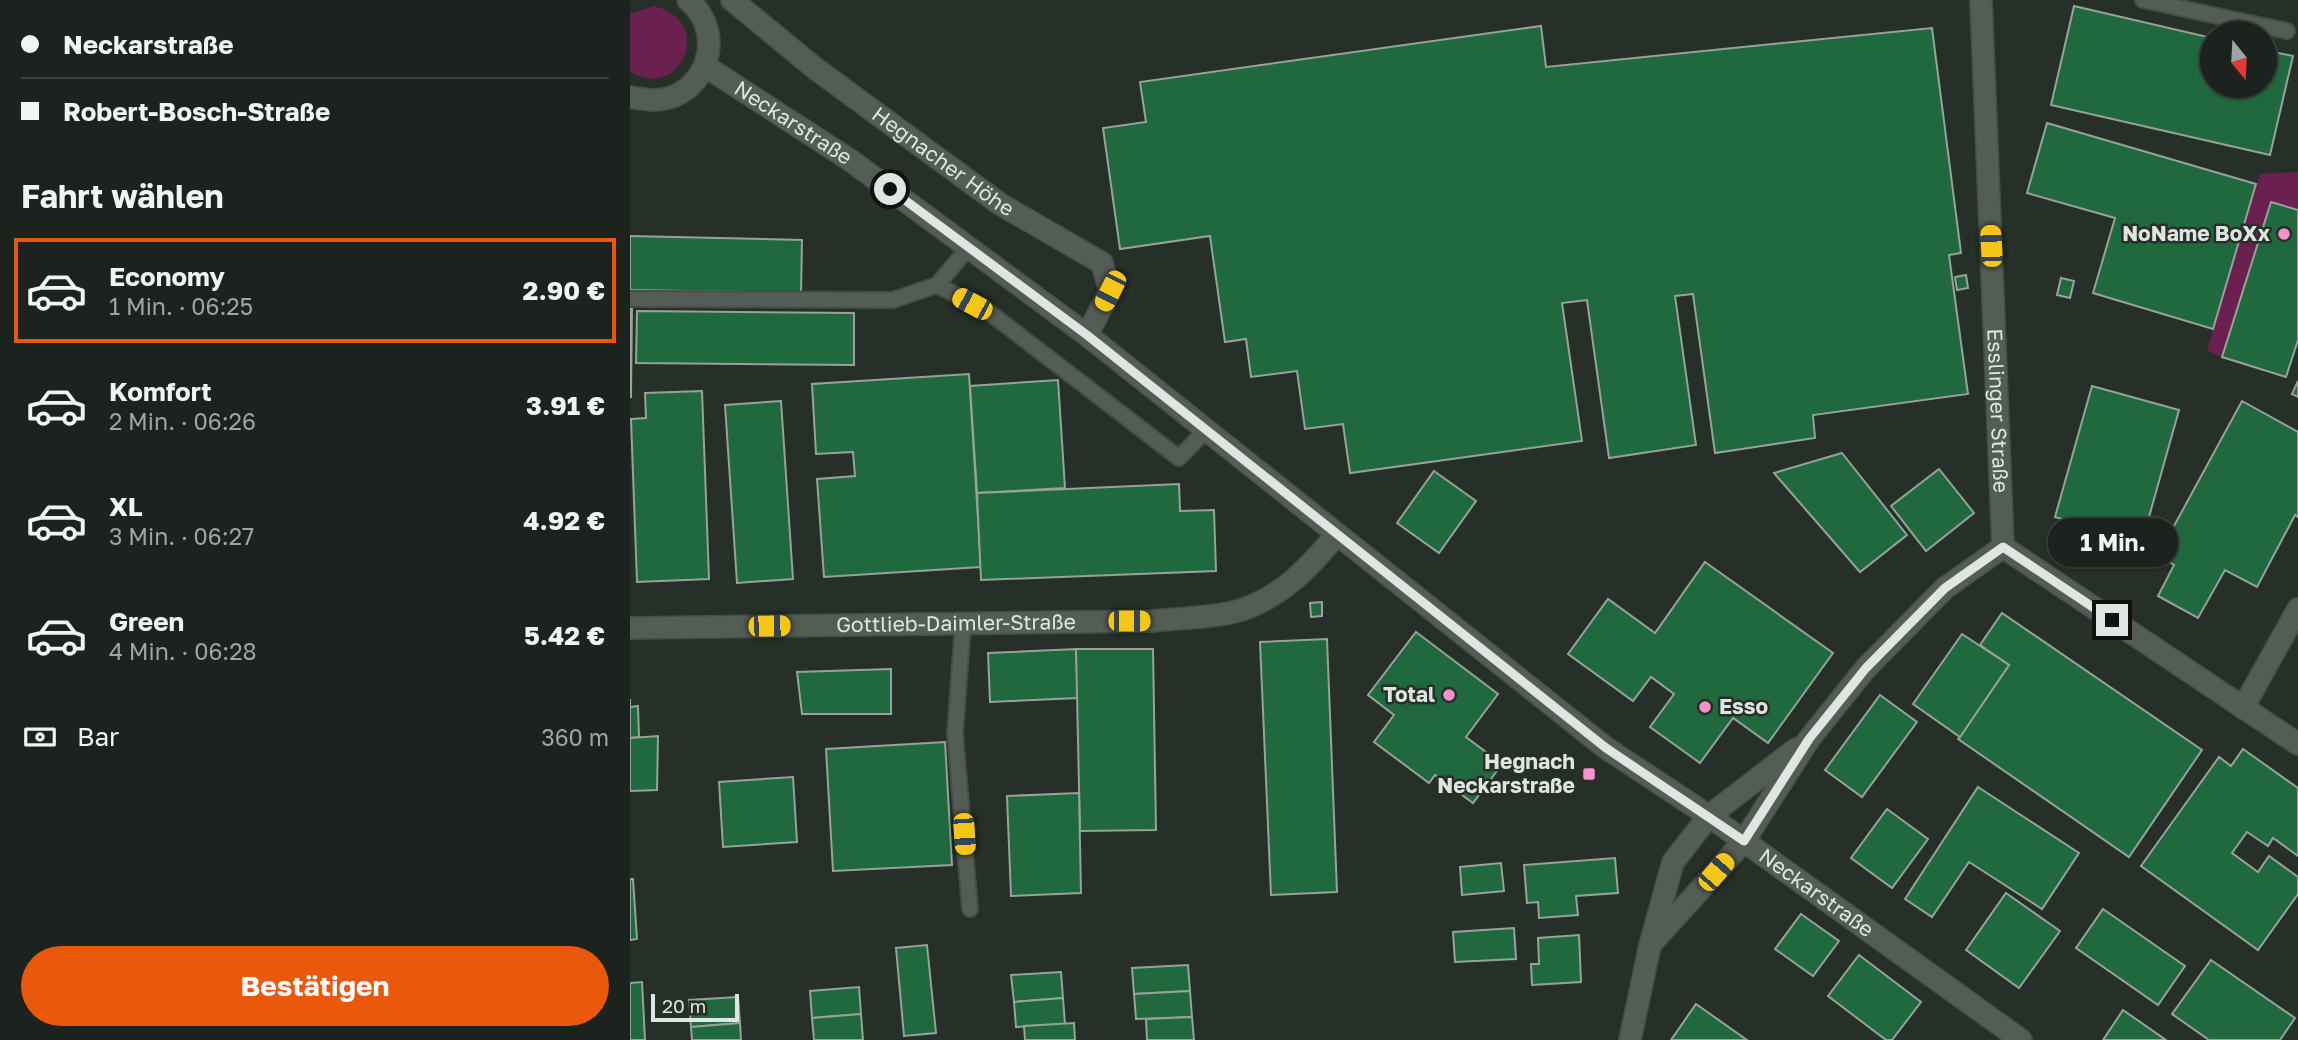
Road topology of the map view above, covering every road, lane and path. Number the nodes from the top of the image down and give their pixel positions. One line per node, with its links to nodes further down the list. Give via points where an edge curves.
1 (688, 0): 6 (street, via 708,28 710,52)
2 (732, 0): 11 (street, Hegnacher Höhe, via 816,69 1000,204 1102,263 1110,291)
3 (1981, 0): 14 (street, Esslinger Straße)
4 (2143, 0): 5 (lane)
5 (2287, 31)
6 (705, 66): 7 (street, via 693,85 667,99); 8 (street, Neckarstraße, via 850,160)
7 (630, 97)
8 (969, 247): 9 (lane); 11 (street, Neckarstraße)
9 (937, 285): 10 (lane, via 893,300); 12 (lane, via 990,313 1179,458)
10 (630, 299)
11 (1087, 335): 12 (street, Neckarstraße)
12 (1206, 430): 13 (street, Neckarstraße)
13 (1337, 534): 16 (street, Gottlieb-Daimler-Straße, via 1307,570 1279,592 1235,612 1153,621); 21 (street, Neckarstraße, via 1606,748)
14 (2003, 547): 18 (street); 19 (street, via 1945,588 1866,668)
15 (2298, 609): 18 (street)
16 (963, 623): 17 (street, Gottlieb-Daimler-Straße); 23 (lane, via 955,734)
17 (630, 628)
18 (2244, 708): 20 (street)
19 (1809, 739): 21 (street); 22 (street)
20 (2298, 744)
21 (1709, 816): 22 (street, Neckarstraße); 24 (street, via 1673,862)
22 (1744, 841): 24 (street); 26 (street, Neckarstraße)
23 (970, 909)
24 (1650, 945): 25 (street)
25 (1630, 1040)
26 (2021, 1040)

